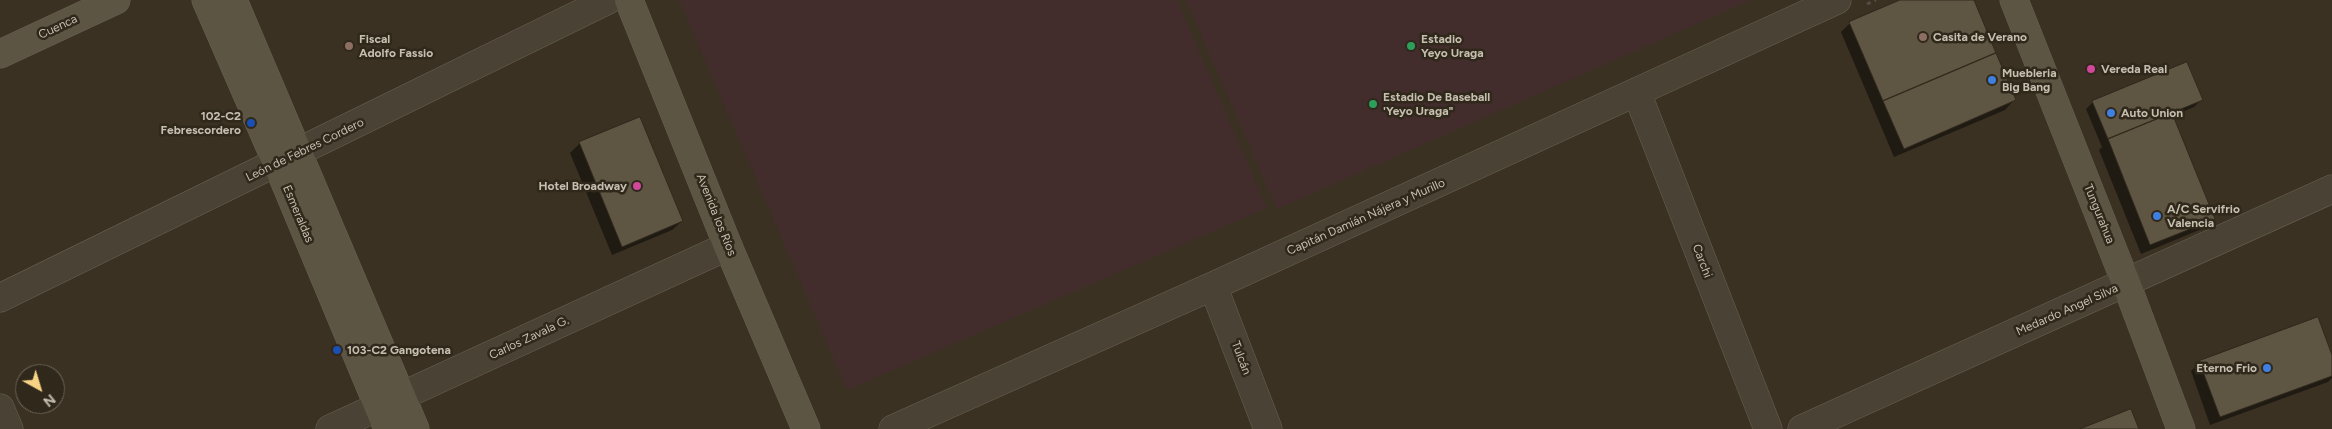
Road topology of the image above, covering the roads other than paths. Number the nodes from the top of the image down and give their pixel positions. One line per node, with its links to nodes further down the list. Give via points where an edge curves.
1 (116, 0): 8 (main road, Cuenca)
2 (206, 0): 10 (main road, Esmeraldas)
3 (233, 0): 10 (main road, Esmeraldas)
4 (608, 0): 10 (street, León de Febres Cordero)
5 (629, 0): 12 (main road, Avenida los Ríos)
6 (1837, 0): 9 (street, Capitán Damián Nájera y Murillo)
7 (2014, 0): 13 (main road, Tungurahua)
8 (0, 54)
9 (1636, 94): 14 (street, Capitán Damián Nájera y Murillo); 24 (street, Carchi)
10 (288, 158): 15 (street, León de Febres Cordero); 17 (main road, Esmeraldas)
11 (2332, 189): 13 (street, Medardo Angel Silva)
12 (728, 246): 17 (street, Carlos Zavala G.); 21 (main road, Avenida los Ríos)
13 (2126, 284): 25 (street, Medardo Angel Silva); 26 (main road, Tungurahua)
14 (1213, 286): 22 (street, Capitán Damián Nájera y Murillo); 23 (street, Tulcán)
15 (0, 298)
16 (0, 408): 18 (street)
17 (390, 411): 19 (street, Carlos Zavala G.); 20 (main road, Esmeraldas)
18 (9, 429)
19 (330, 429)
20 (415, 429)
21 (806, 429)
22 (893, 429)
23 (1268, 429)
24 (1768, 429)
25 (1802, 429)
26 (2181, 429)

